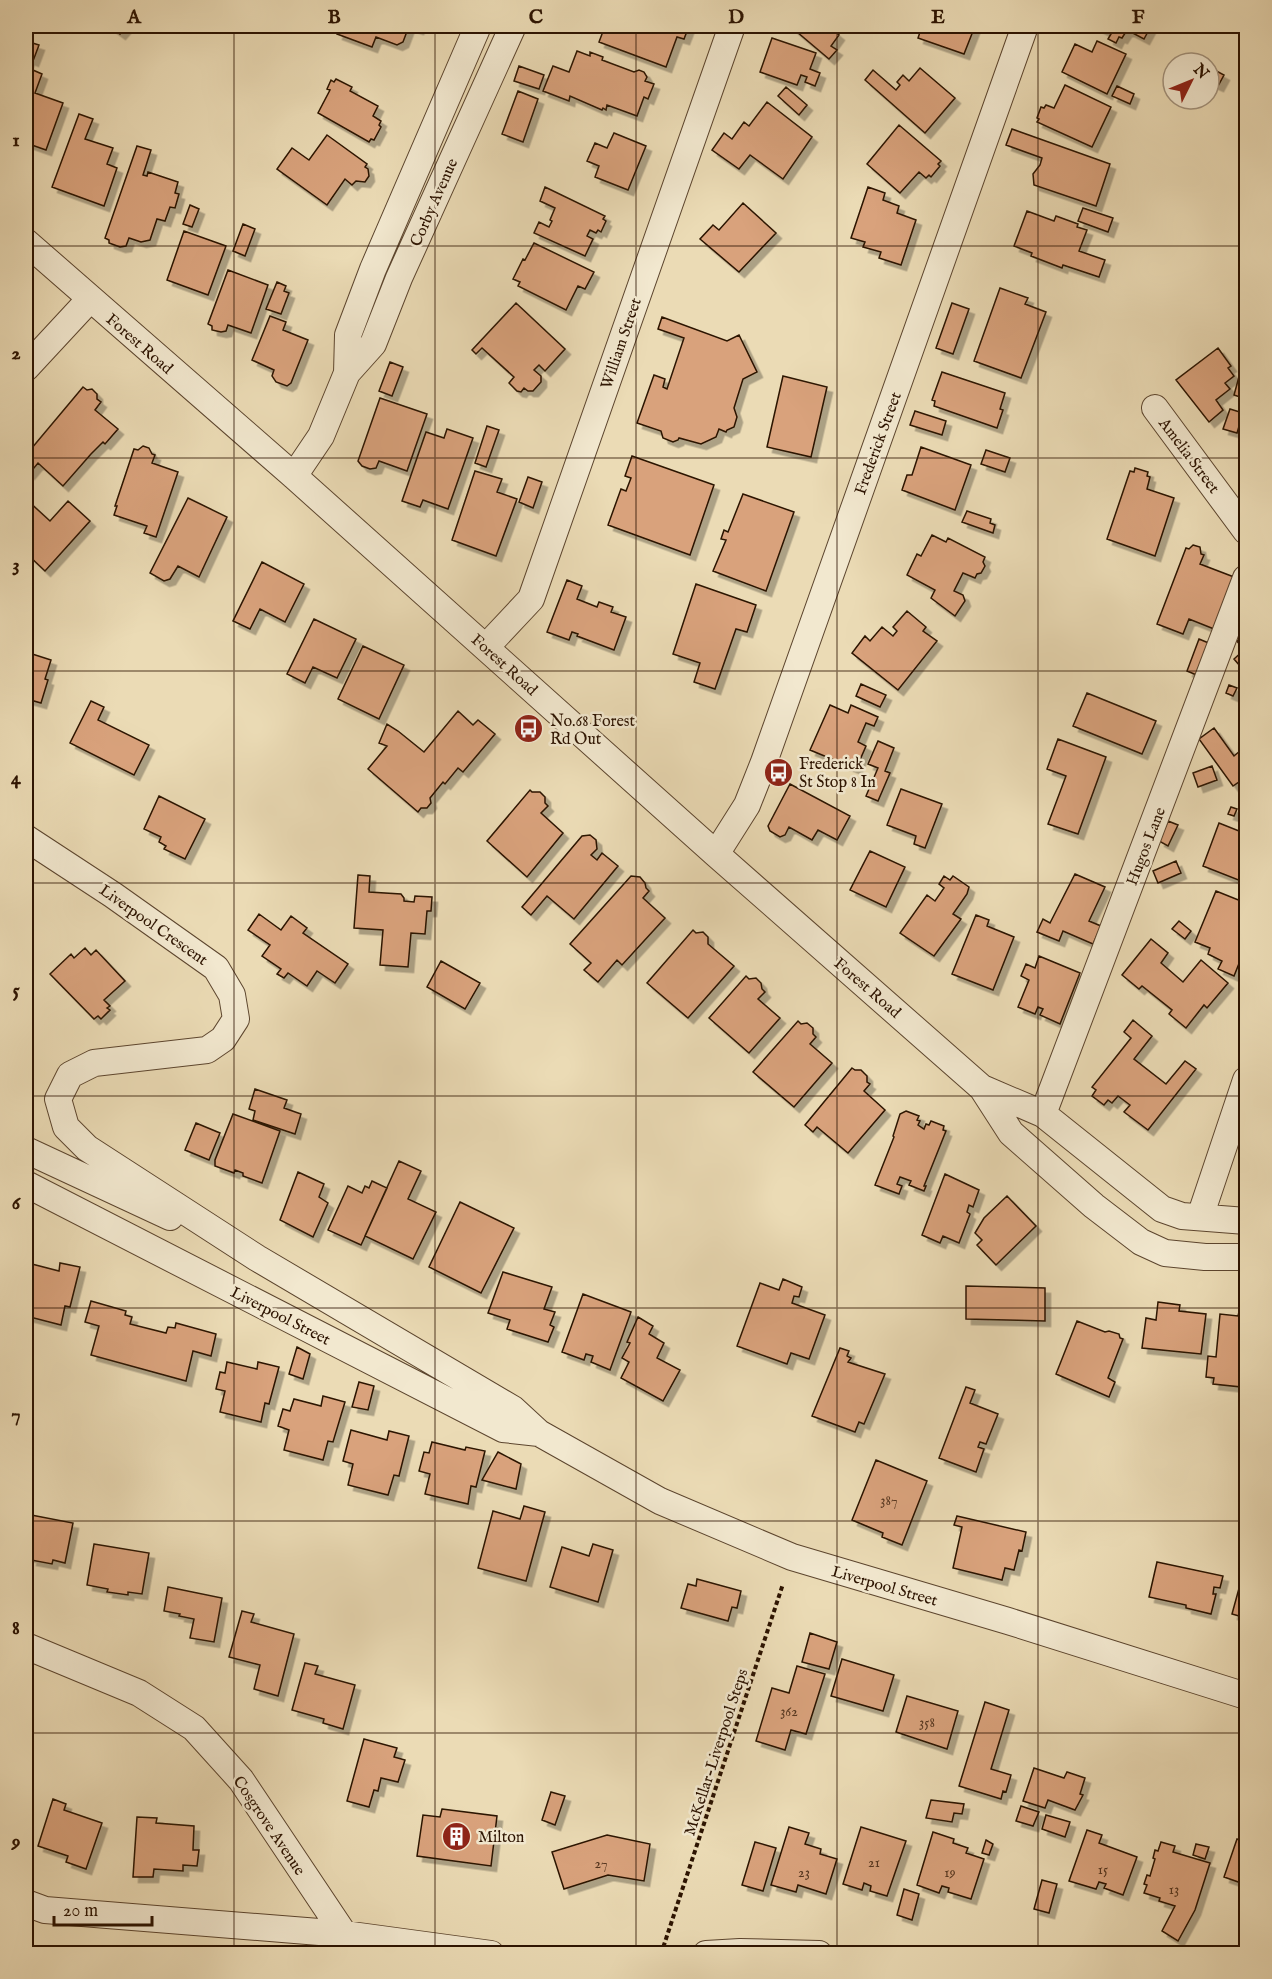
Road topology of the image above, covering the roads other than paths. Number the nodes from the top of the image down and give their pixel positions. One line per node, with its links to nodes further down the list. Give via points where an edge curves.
1 (478, 26): 8 (street, Corby Avenue, via 348,335)
2 (513, 26): 8 (street, Corby Avenue, via 403,268 373,344)
3 (732, 26): 13 (street, William Street, via 531,599)
4 (1025, 26): 15 (street, Frederick Street, via 764,762 747,805)
5 (26, 242): 6 (street, Forest Road)
6 (90, 299): 7 (street); 10 (street, Forest Road)
7 (26, 368)
8 (347, 373): 10 (street, Corby Avenue, via 321,436)
9 (1155, 408): 11 (street, Amelia Street)
10 (294, 476): 13 (street, Forest Road)
11 (1246, 531)
12 (1246, 578): 18 (street, Hugos Lane)
13 (486, 647): 15 (street, Forest Road)
14 (26, 838): 19 (street, Liverpool Crescent, via 216,968 232,995 236,1019 223,1039 207,1050 94,1063 70,1075 58,1099)
15 (716, 854): 17 (street, Forest Road)
16 (1246, 1080): 22 (street)
17 (982, 1088): 18 (street, Forest Road); 25 (street, Forest Road, via 1011,1132 1141,1242 1165,1253)
18 (1043, 1114): 22 (street, Forest Road, via 1162,1209)
19 (66, 1127): 24 (street, Liverpool Street, via 87,1148)
20 (26, 1150): 24 (street, Liverpool Street)
21 (26, 1184): 26 (street, Liverpool Street, via 503,1429)
22 (1200, 1217): 23 (street, Forest Road)
23 (1246, 1221)
24 (257, 1257): 26 (street, Liverpool Street, via 513,1409)
25 (1246, 1257)
26 (539, 1433): 28 (street, Liverpool Street, via 660,1501 792,1557)
27 (26, 1646): 30 (street, Cosgrove Avenue, via 139,1693 194,1728 241,1780)
28 (1246, 1696)
29 (26, 1903): 30 (street, via 45,1910)
30 (344, 1934): 31 (street)
31 (491, 1953)
32 (706, 1953): 33 (street)
33 (819, 1953)

